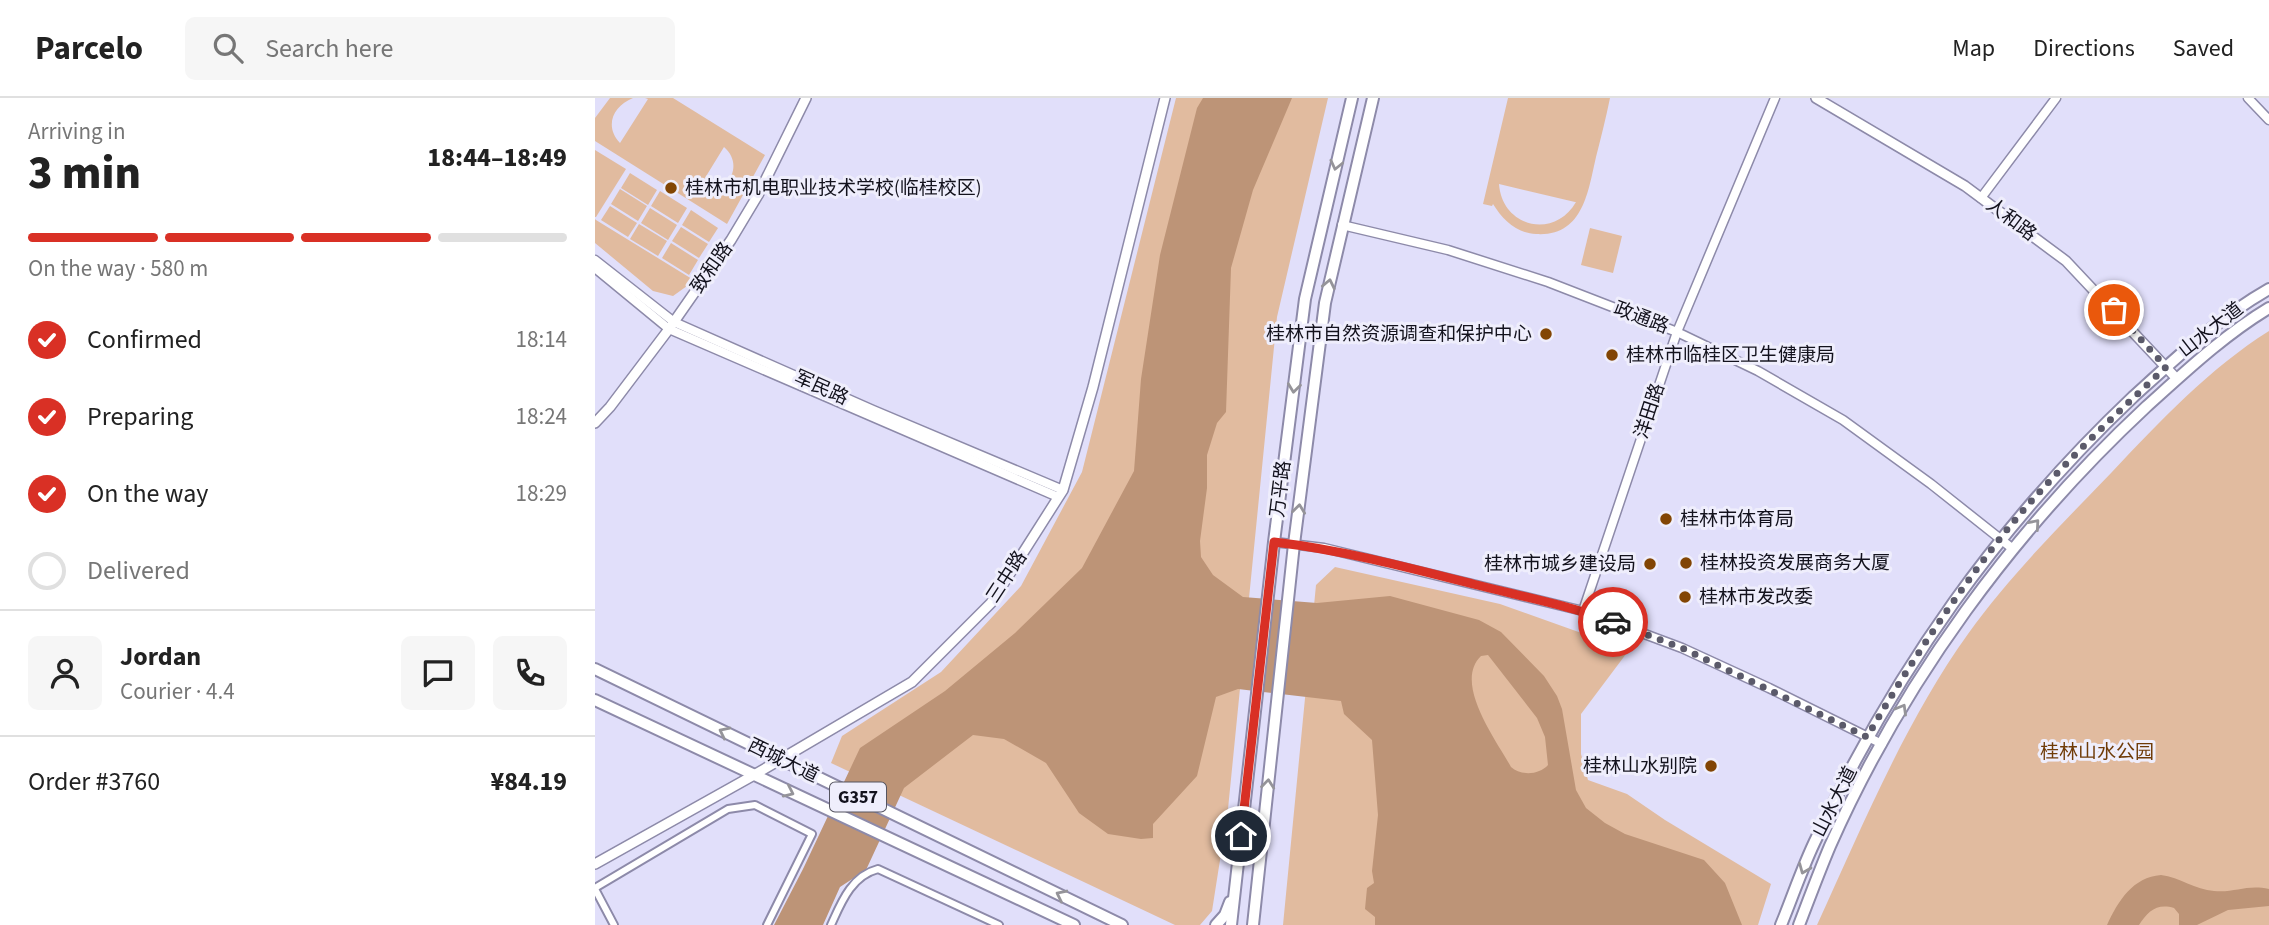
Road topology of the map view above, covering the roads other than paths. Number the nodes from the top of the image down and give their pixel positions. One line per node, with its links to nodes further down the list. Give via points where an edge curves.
1 (806, 98): 16 (main road, 致和路, via 758,195)
2 (1165, 98): 21 (main road, 三中路, via 1093,387)
3 (1352, 98): 23 (main road, 万平路, one-way to 23, via 1305,299)
4 (1373, 98): 11 (main road, 万平路)
5 (1775, 98): 17 (street, 洋田路)
6 (1816, 98): 10 (main road, 人和路)
7 (2056, 98): 10 (street)
8 (2248, 98): 9 (street)
9 (2269, 120)
10 (1981, 198): 18 (main road, 人和路, via 2066,261)
11 (1342, 225): 17 (street, 政通路, via 1448,250 1548,282); 24 (main road, 万平路, one-way to 11, via 1325,303)
12 (595, 260): 16 (street, 军民路)
13 (595, 268): 16 (street, 军民路)
14 (2269, 289): 18 (main road, 山水大道, via 2201,335)
15 (2269, 308): 19 (main road, 山水大道)
16 (671, 326): 20 (main road, 致和路); 21 (street, 军民路)
17 (1677, 332): 22 (street, 政通路, via 1843,420); 26 (street, 洋田路)
18 (2166, 367): 19 (main road, 人和路); 22 (main road, 山水大道, via 2104,425)
19 (2177, 379): 25 (main road, 山水大道, one-way to 19, via 2115,437)
20 (595, 423)
21 (1060, 493): 31 (main road, 三中路, via 991,603 912,682)
22 (2000, 539): 25 (street, 政通路); 29 (main road, 山水大道, via 1907,668)
23 (1274, 542): 24 (street); 35 (main road, 万平路)
24 (1294, 544): 26 (street); 36 (main road, 万平路, one-way to 24)
25 (2013, 549): 30 (main road, 山水大道, one-way to 25, via 1921,676)
26 (1583, 611): 29 (street, via 1682,648)
27 (595, 668): 31 (main road, 西城大道 / G357, one-way to 27)
28 (595, 700): 32 (main road, 西城大道 / G357)
29 (1867, 737): 30 (street); 47 (main road, 山水大道, one-way to 47, via 1816,838)
30 (1882, 744): 48 (main road, 山水大道, via 1830,846)
31 (778, 759): 32 (main road, 三中路); 42 (main road, 西城大道 / G357, one-way to 31)
32 (754, 775): 33 (main road, 三中路); 41 (main road, 西城大道 / G357, one-way to 41)
33 (595, 864)
34 (595, 889): 37 (street); 38 (street, via 727,809 755,805 812,834)
35 (1235, 890): 43 (main road); 44 (main road, 万平路)
36 (1255, 903): 45 (main road, 万平路); 46 (main road)
37 (614, 925)
38 (768, 925)
39 (831, 925): 40 (street, via 846,892 878,869)
40 (999, 925)
41 (1075, 925)
42 (1122, 925)
43 (1216, 925)
44 (1231, 925)
45 (1253, 925)
46 (1258, 925)
47 (1781, 925)
48 (1799, 925)

